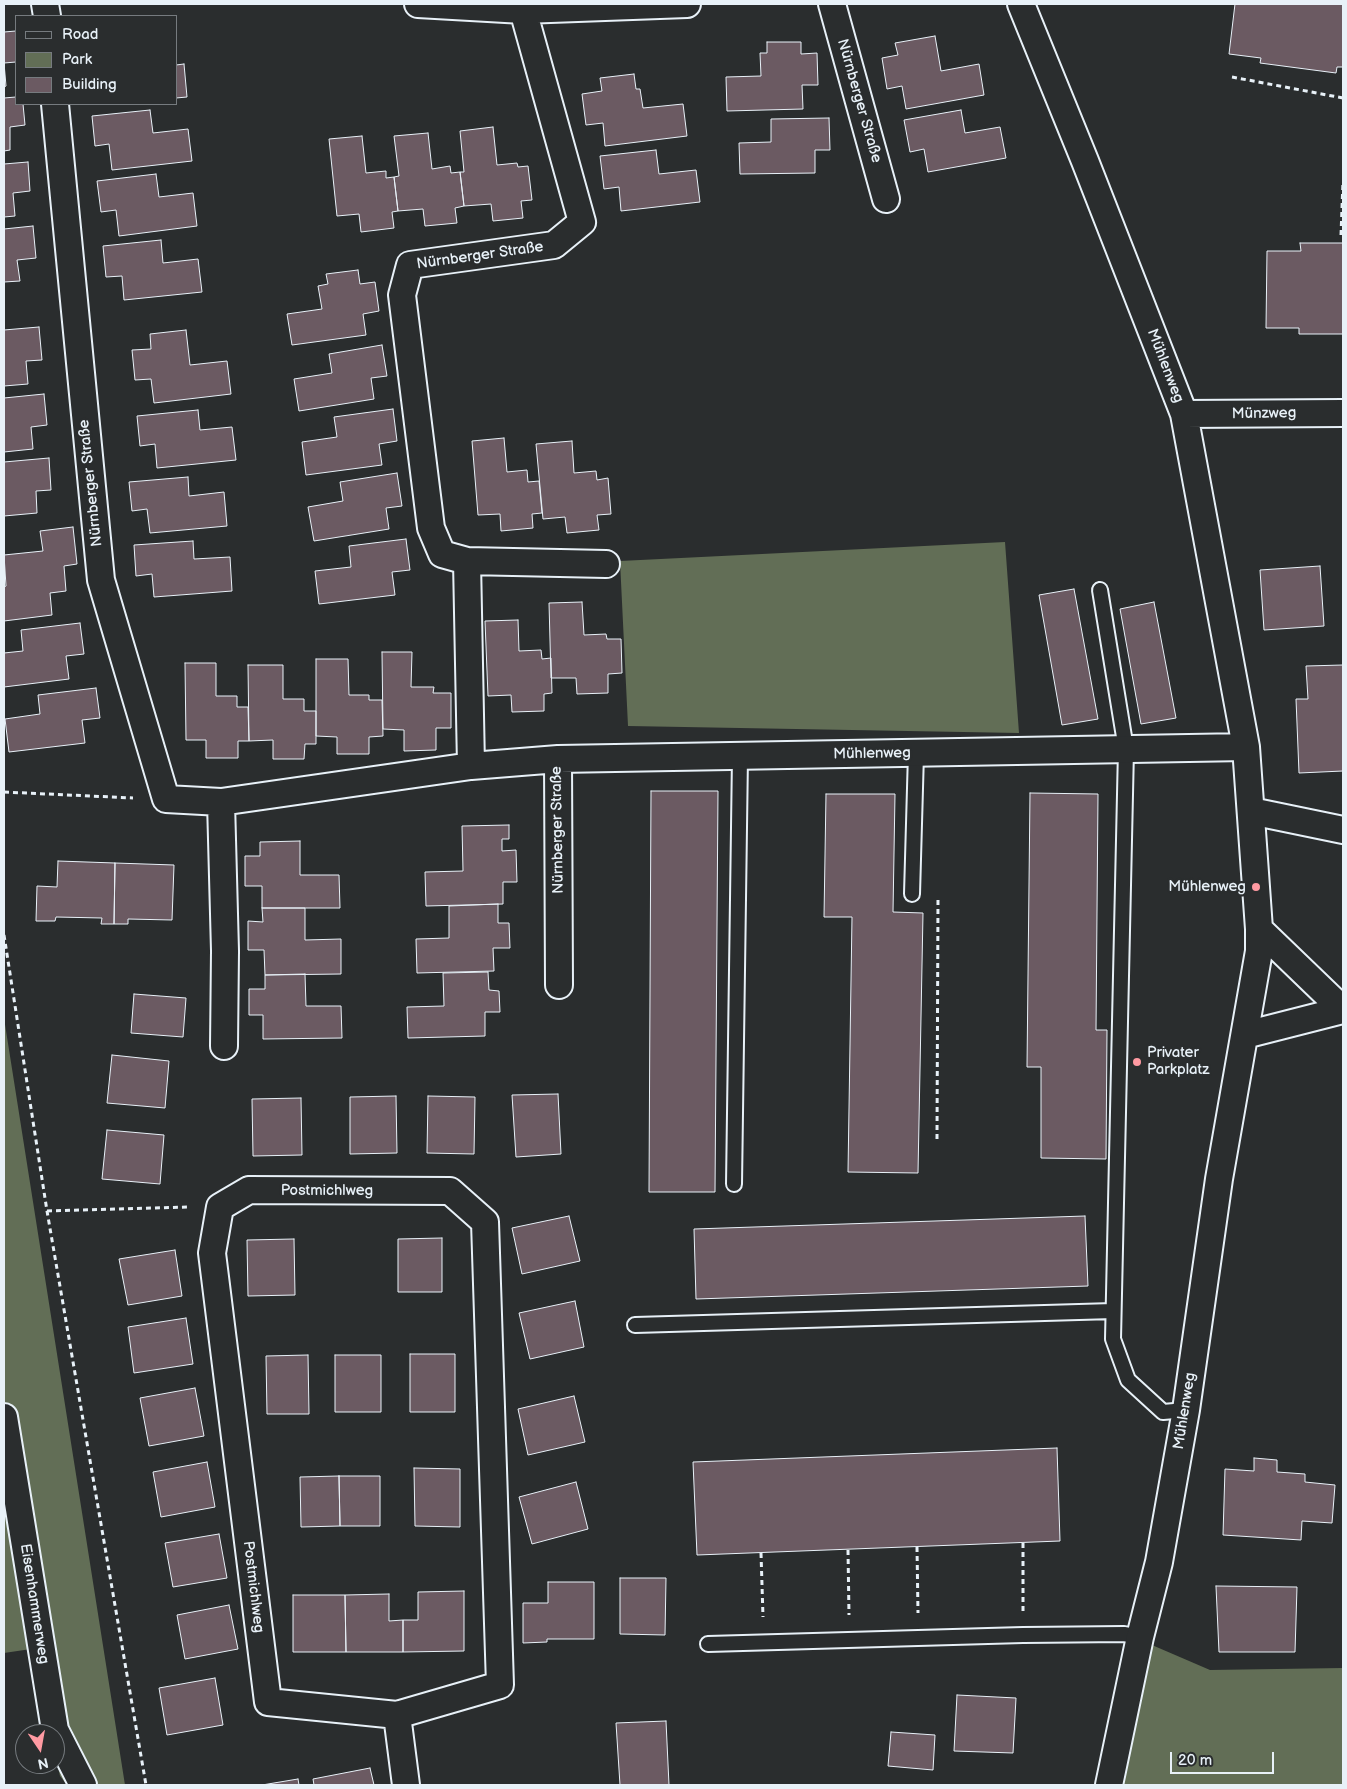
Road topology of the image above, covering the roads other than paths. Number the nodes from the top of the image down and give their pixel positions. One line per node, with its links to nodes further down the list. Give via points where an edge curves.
1 (418, 4): 5 (street)
2 (687, 4): 5 (street)
3 (832, 4): 7 (street, Nürnberger Straße)
4 (1021, 4): 9 (street, Mühlenweg)
5 (523, 10): 10 (street, Nürnberger Straße, via 582,222 554,245 410,265 402,295 431,528 442,554)
6 (55, 105): 19 (street, Nürnberger Straße, via 101,580 166,799)
7 (886, 199)
8 (1343, 413): 9 (street, Münzweg)
9 (1184, 414): 13 (street, Mühlenweg)
10 (467, 561): 11 (street, Nürnberger Straße); 18 (street)
11 (606, 564)
12 (1100, 590): 14 (lane)
13 (1246, 747): 14 (street, Mühlenweg); 20 (street, Mühlenweg)
14 (1126, 749): 15 (street, Mühlenweg); 29 (lane)
15 (916, 753): 16 (street, Mühlenweg); 22 (lane)
16 (740, 756): 17 (street, Mühlenweg); 28 (lane)
17 (558, 759): 18 (street, Nürnberger Straße); 24 (street, Nürnberger Straße)
18 (471, 766): 19 (street, Nürnberger Straße)
19 (221, 802): 27 (street, via 226,951)
20 (1251, 811): 21 (street); 23 (street, Mühlenweg)
21 (1343, 830)
22 (912, 894)
23 (1259, 929): 25 (street); 26 (street, Mühlenweg, via 1259,951)
24 (559, 985)
25 (1343, 1010): 26 (street)
26 (1245, 1035): 31 (street, Mühlenweg, via 1219,1179)
27 (224, 1046)
28 (734, 1184)
29 (1113, 1311): 30 (lane); 31 (lane, via 1113,1339 1128,1380 1163,1412)
30 (635, 1325)
31 (1186, 1410): 33 (street, Mühlenweg, via 1158,1562)
32 (4, 1417): 36 (street, Eisenhammerweg, via 55,1730)
33 (1140, 1637): 34 (lane, via 1124,1634 1024,1635); 38 (street, Mühlenweg)
34 (708, 1644)
35 (397, 1715): 35 (street, Postmichlweg, via 500,1685 485,1222 450,1191 249,1190 220,1207 212,1253 268,1702); 37 (street)
36 (83, 1785)
37 (406, 1785)
38 (1109, 1785)

